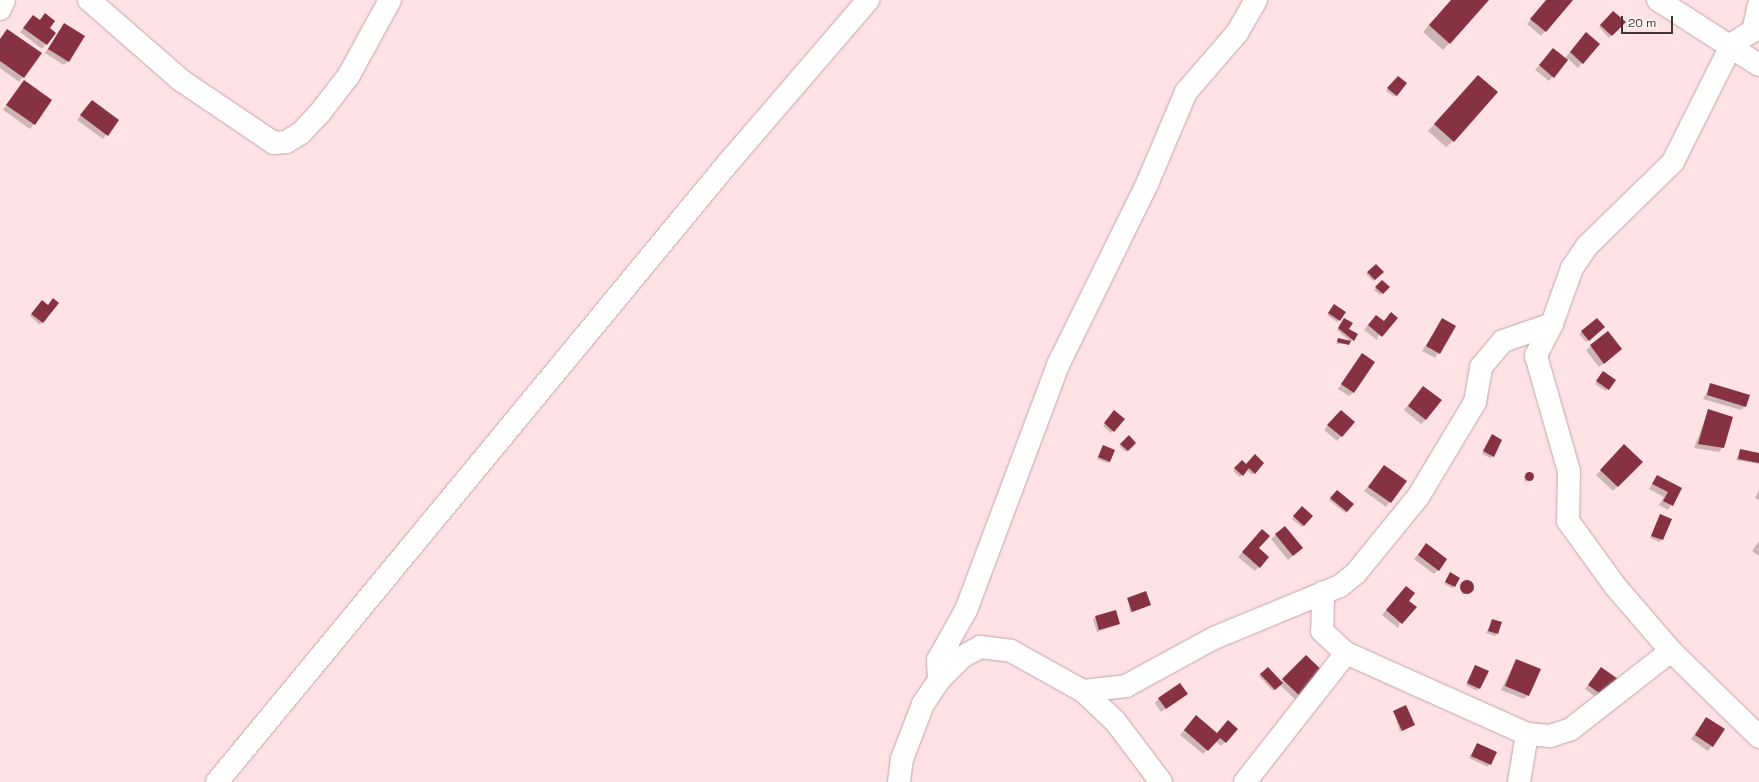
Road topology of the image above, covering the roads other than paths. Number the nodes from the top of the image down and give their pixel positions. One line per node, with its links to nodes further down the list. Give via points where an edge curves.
1 (4, 0): 8 (street)
2 (89, 0): 3 (street, via 177,77 274,144 286,142 301,132 319,114 349,75)
3 (390, 0)
4 (868, 0): 22 (street, via 728,163)
5 (1256, 0): 16 (street, via 1237,33 1202,71 1177,107 1147,184 1058,365 966,610 938,660)
6 (1658, 0): 10 (street)
7 (1759, 5): 9 (street)
8 (0, 9)
9 (1756, 29): 10 (street)
10 (1732, 44): 11 (street); 12 (street, via 1673,162 1587,246 1572,268)
11 (1759, 65)
12 (1552, 324): 13 (street, via 1503,341 1481,367 1475,402 1418,497 1356,573 1340,586); 14 (street, via 1536,356 1569,471 1568,521 1610,580)
13 (1323, 592): 15 (street, via 1322,631 1329,641); 17 (street, via 1214,638)
14 (1671, 651): 20 (street, via 1571,729 1550,736); 21 (street)
15 (1346, 653): 20 (street); 25 (street)
16 (939, 680): 18 (street, via 962,657 980,647 1011,651); 23 (street, via 923,704 902,759)
17 (1126, 686): 18 (street); 19 (street)
18 (1083, 691): 19 (street)
19 (1115, 721): 24 (street)
20 (1527, 734): 26 (street)
21 (1759, 737)
22 (217, 782)
23 (899, 782)
24 (1161, 782)
25 (1245, 782)
26 (1518, 782)

